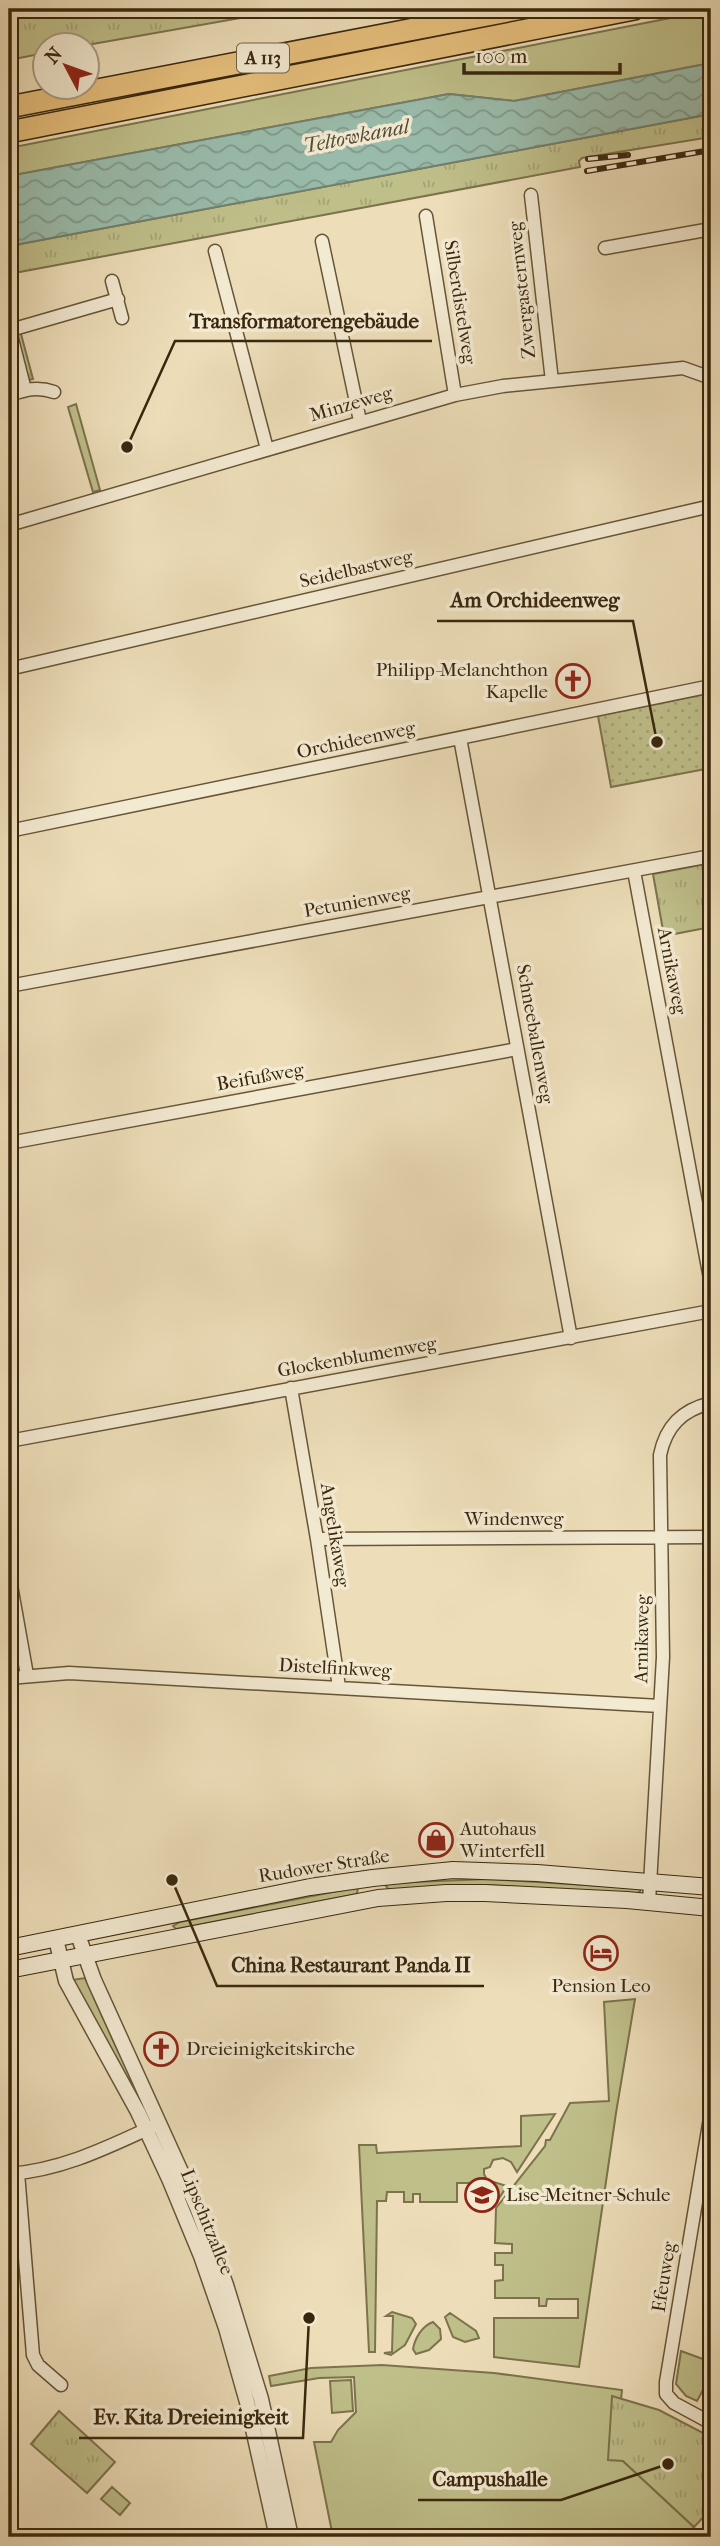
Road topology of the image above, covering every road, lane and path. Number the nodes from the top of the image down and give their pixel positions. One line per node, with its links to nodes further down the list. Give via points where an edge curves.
1 (518, 9): 3 (highway, A 113)
2 (634, 9): 4 (highway, A 113)
3 (9, 107)
4 (9, 132)
5 (531, 195): 15 (street, Zwergasternweg)
6 (426, 216): 19 (street, Silberdistelweg)
7 (711, 229): 9 (street)
8 (322, 240): 20 (street)
9 (605, 248)
10 (215, 251): 21 (street)
11 (112, 281): 12 (street)
12 (118, 299): 13 (street); 16 (street, via 14,329 11,335)
13 (122, 318)
14 (711, 378): 15 (street, Minzeweg, via 683,368)
15 (552, 381): 19 (street, Minzeweg)
16 (25, 390): 17 (street); 18 (street)
17 (54, 392)
18 (9, 395)
19 (455, 395): 20 (street, Minzeweg)
20 (360, 421): 21 (street, Minzeweg)
21 (267, 449): 23 (street, Minzeweg)
22 (711, 506): 24 (street, Seidelbastweg)
23 (9, 525)
24 (9, 669)
25 (711, 686): 26 (street, Orchideenweg)
26 (460, 738): 27 (street, Orchideenweg); 30 (street, Schneeballenweg)
27 (9, 831)
28 (711, 856): 29 (street, Petunienweg)
29 (634, 871): 30 (street, Petunienweg); 34 (street, Arnikaweg)
30 (490, 898): 31 (street, Petunienweg); 32 (street, Schneeballenweg)
31 (9, 986)
32 (517, 1049): 33 (street, Beifußweg); 36 (street, Schneeballenweg)
33 (9, 1143)
34 (711, 1284)
35 (711, 1311): 36 (street, Glockenblumenweg)
36 (571, 1338): 37 (street, Glockenblumenweg)
37 (291, 1388): 39 (street, Glockenblumenweg); 42 (street, Angelikaweg)
38 (711, 1404): 41 (street, Arnikaweg, via 682,1415 665,1437 660,1468)
39 (9, 1441)
40 (711, 1537): 41 (street, Windenweg)
41 (662, 1538): 42 (street, Windenweg); 47 (street, Arnikaweg)
42 (317, 1539): 46 (street, Angelikaweg)
43 (9, 1574): 44 (street)
44 (27, 1675): 45 (street, Distelfinkweg); 46 (street, Distelfinkweg, via 69,1673)
45 (9, 1678)
46 (339, 1687): 47 (street, Distelfinkweg)
47 (660, 1706): 49 (street, Arnikaweg)
48 (377, 1878): 49 (main road, Rudower Straße, via 453,1870); 51 (main road); 54 (main road, Rudower Straße, via 310,1887)
49 (650, 1881): 50 (main road, Rudower Straße); 52 (street, Arnikaweg)
50 (711, 1887)
51 (378, 1898): 52 (main road, via 485,1893); 57 (main road)
52 (649, 1902): 53 (main road)
53 (711, 1908)
54 (164, 1918): 55 (main road, Rudower Straße); 57 (main road)
55 (78, 1935): 56 (main road, Rudower Straße); 59 (street, Lipschitzallee)
56 (56, 1939): 58 (main road, Rudower Straße); 60 (street, Lipschitzallee)
57 (168, 1939): 59 (main road)
58 (9, 1948)
59 (86, 1955): 60 (main road); 63 (street, Lipschitzallee)
60 (60, 1960): 61 (main road); 64 (street, Lipschitzallee, via 66,1981)
61 (9, 1970)
62 (711, 2112): 68 (street, Efeuweg, via 666,2394)
63 (160, 2123): 64 (street); 66 (street, Lipschitzallee, via 212,2246)
64 (146, 2129): 65 (street, via 70,2163); 66 (street, Lipschitzallee)
65 (14, 2174): 67 (street, via 33,2355)
66 (248, 2378): 69 (street, Lipschitzallee)
67 (61, 2385)
68 (711, 2423)
69 (265, 2442): 70 (street, Lipschitzallee); 71 (street, Lipschitzallee)
70 (277, 2537)
71 (291, 2537)

